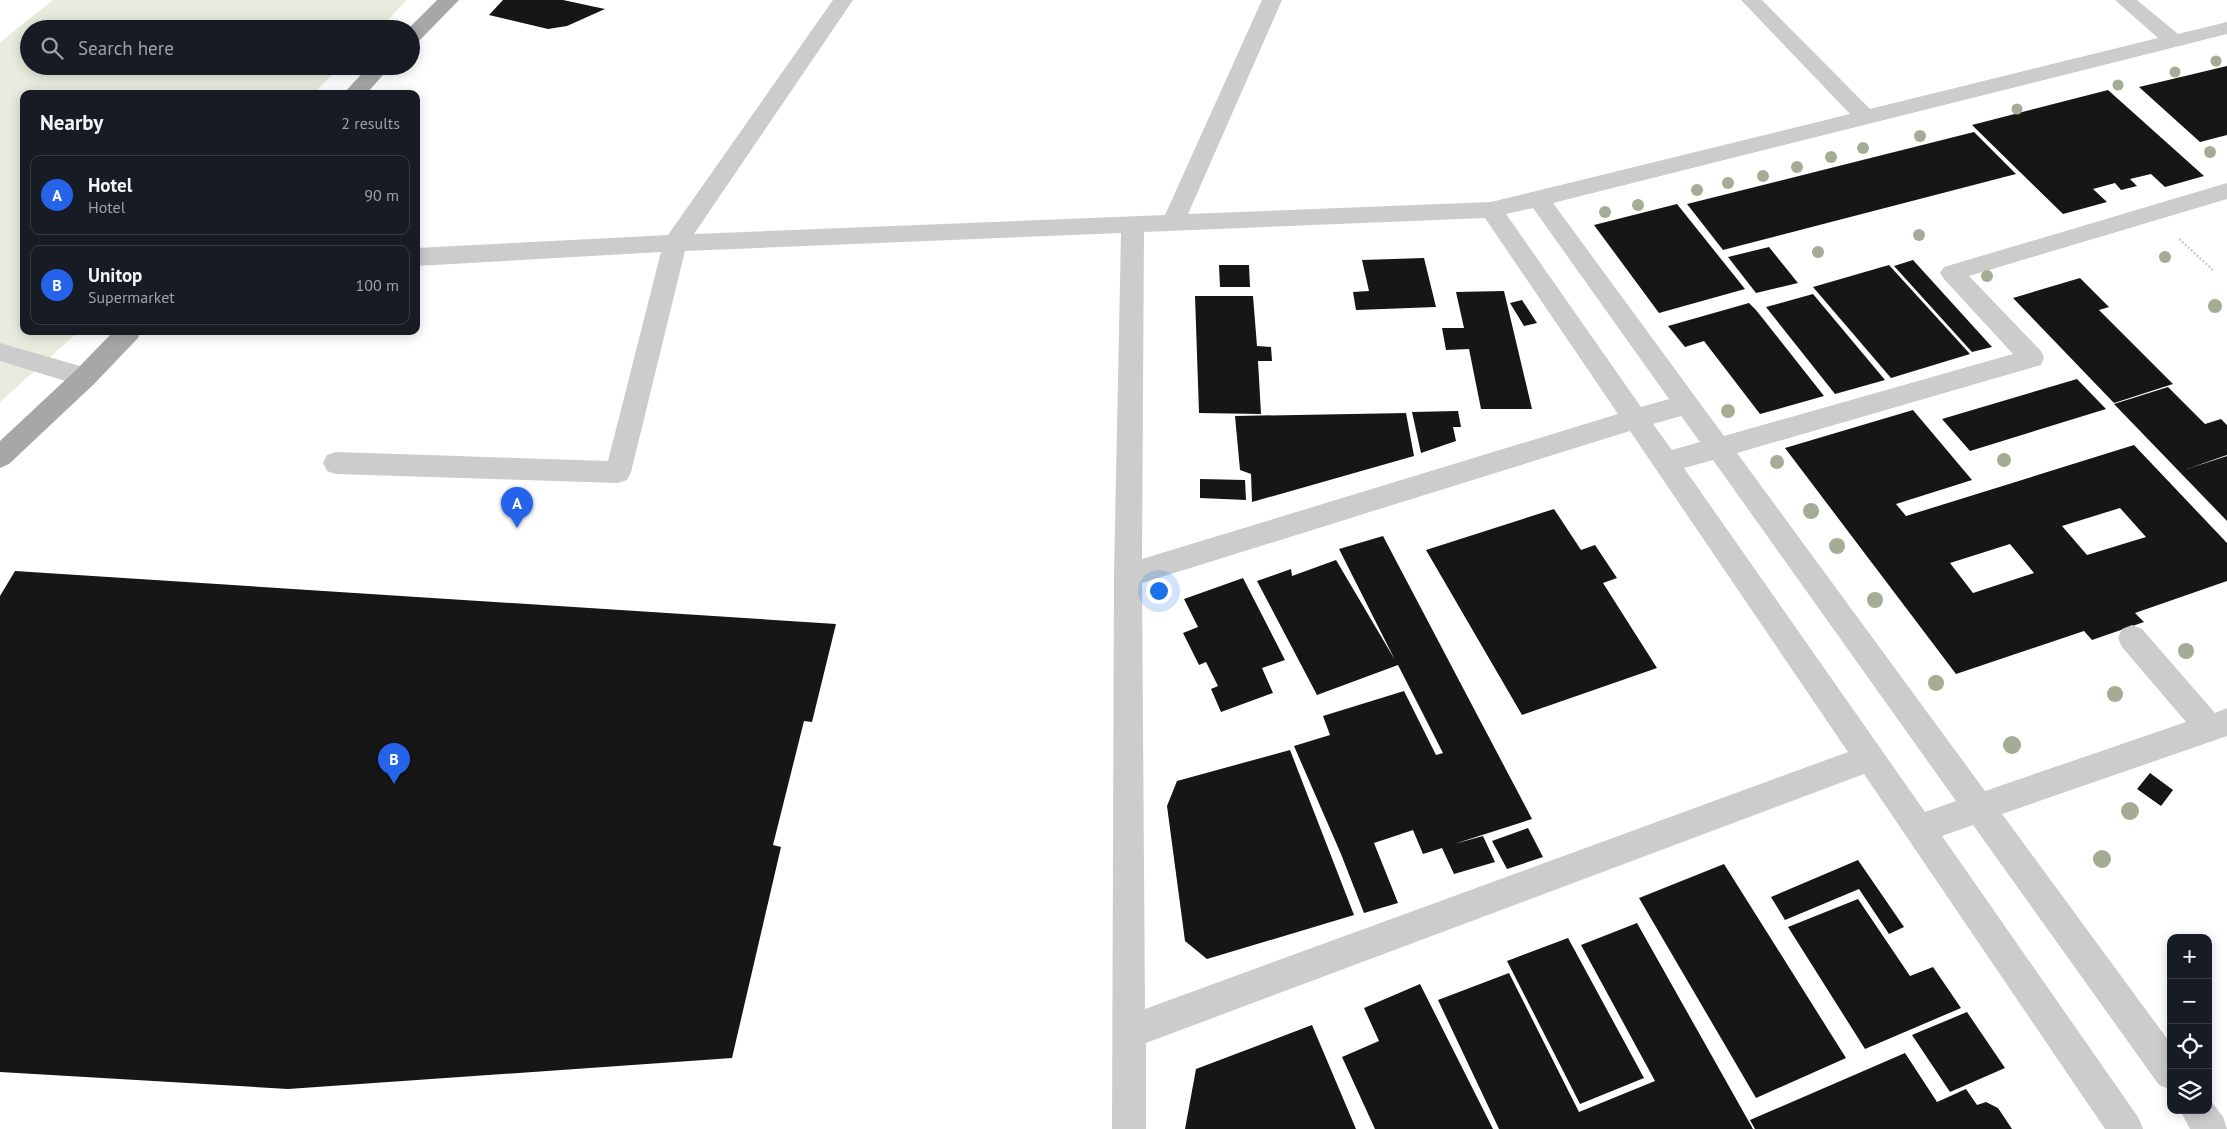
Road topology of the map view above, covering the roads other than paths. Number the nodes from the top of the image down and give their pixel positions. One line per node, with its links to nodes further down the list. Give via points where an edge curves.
1 (449, 0): 6 (main road)
2 (844, 0): 17 (street)
3 (1272, 0): 15 (street)
4 (1751, 0): 11 (street)
5 (2124, 0): 8 (street)
6 (420, 28)
7 (2227, 28): 8 (street)
8 (2174, 41): 11 (street)
9 (372, 75): 10 (main road)
10 (357, 90)
11 (1865, 117): 13 (street)
12 (2227, 191): 24 (street, via 1952,273 2032,358)
13 (1538, 198): 14 (street); 22 (street)
14 (1491, 210): 15 (street); 23 (street)
15 (1173, 222): 16 (street)
16 (1133, 224): 17 (street); 28 (street)
17 (674, 243): 18 (street); 26 (street, via 618,472)
18 (420, 257)
19 (125, 335): 21 (main road)
20 (0, 352): 21 (street)
21 (85, 377): 25 (main road)
22 (1686, 404): 23 (street); 24 (street)
23 (1635, 419): 27 (street); 28 (street)
24 (1718, 447): 27 (street); 32 (street)
25 (0, 457)
26 (336, 463)
27 (1665, 463): 31 (street)
28 (1128, 574): 34 (street)
29 (2132, 638): 30 (street)
30 (2218, 725): 32 (street)
31 (1870, 758): 33 (street); 34 (street)
32 (1979, 809): 33 (street); 35 (street)
33 (1918, 829): 38 (street)
34 (1129, 1032): 37 (street)
35 (2168, 1069)
36 (2201, 1114): 39 (street)
37 (1129, 1129)
38 (2126, 1129)
39 (2211, 1129)

